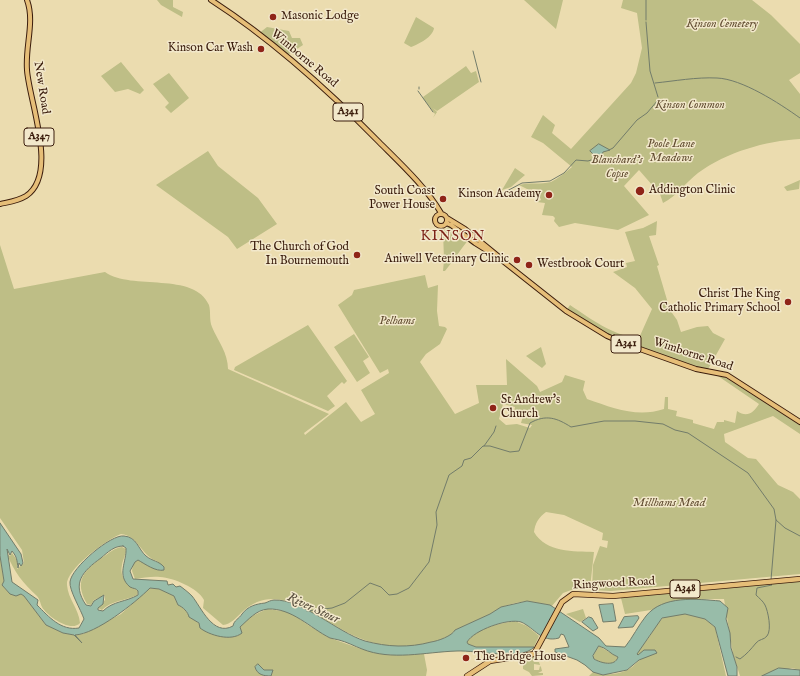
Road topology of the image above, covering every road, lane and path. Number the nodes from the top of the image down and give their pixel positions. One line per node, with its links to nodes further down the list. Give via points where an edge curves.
1 (28, 0): 3 (main road, New Road / A347, via 32,14 28,37 27,74 42,156 40,174 36,186 27,195)
2 (211, 0): 4 (main road, Wimborne Road / A341, via 286,56 335,99 407,171)
3 (0, 204)
4 (440, 213): 5 (main road); 6 (main road, via 436,217 436,224 442,226)
5 (447, 218): 6 (main road); 7 (main road, Wimborne Road / A341, via 469,232)
6 (446, 223): 7 (main road, Wimborne Road / A341)
7 (499, 258): 8 (main road, Wimborne Road / A341, via 566,311 607,336 696,369 727,375)
8 (800, 422)
9 (800, 579): 10 (highway, Ringwood Road / A348, via 613,596 573,594 559,607 534,654 490,661)
10 (467, 676)

